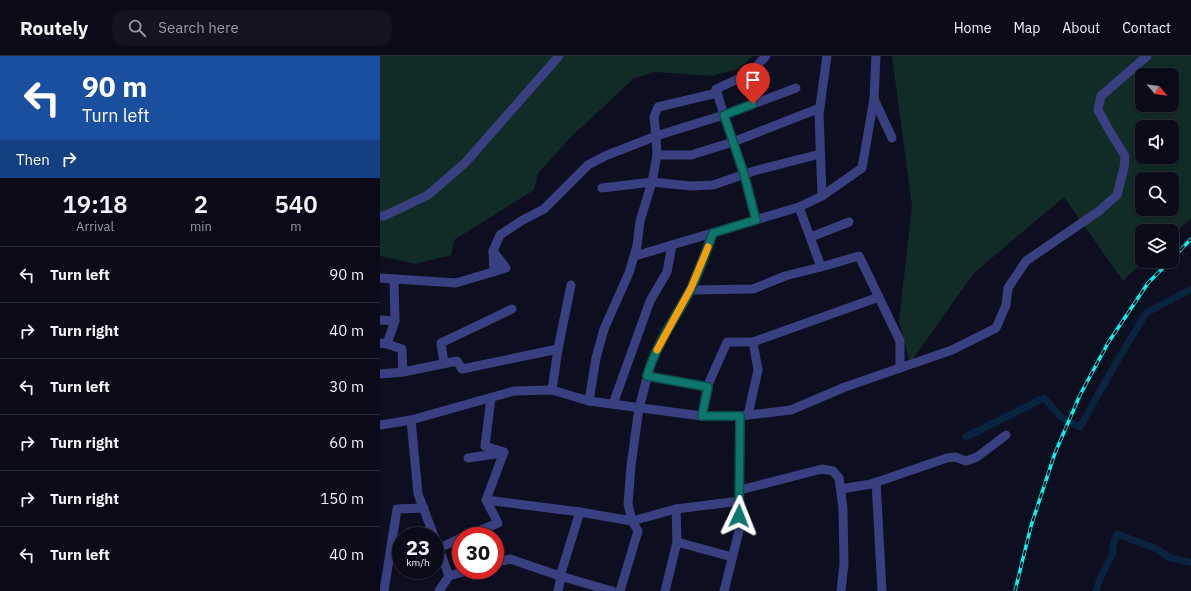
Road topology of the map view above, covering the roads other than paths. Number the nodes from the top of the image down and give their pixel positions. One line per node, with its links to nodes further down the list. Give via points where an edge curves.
1 (559, 56): 21 (street, via 465,162 428,195)
2 (766, 56): 7 (street, via 749,74 716,88)
3 (827, 56): 9 (street)
4 (876, 56): 8 (street)
5 (1147, 56): 41 (street, via 1101,96 1098,110 1126,156 1117,195 1099,211 1026,261 1008,288 1006,305 996,328 952,350)
6 (796, 88): 10 (street)
7 (717, 93): 10 (street); 11 (street, via 658,107 654,117)
8 (874, 99): 12 (street); 19 (street, via 862,168)
9 (820, 108): 13 (street); 14 (street)
10 (724, 115): 11 (street); 13 (street)
11 (656, 136): 15 (street); 30 (street, via 588,165 544,209 500,235 493,251 506,268 456,283)
12 (892, 138)
13 (733, 142): 15 (street, via 691,154); 16 (street)
14 (820, 154): 16 (street); 19 (street)
15 (657, 155): 17 (street)
16 (744, 174): 17 (street, via 713,185 691,186); 22 (street)
17 (652, 182): 18 (street); 27 (street, via 640,221)
18 (602, 188)
19 (822, 196): 20 (street)
20 (799, 207): 22 (street); 25 (street)
21 (380, 216)
22 (756, 220): 24 (street)
23 (849, 222): 25 (street)
24 (713, 233): 26 (street); 32 (street)
25 (811, 238): 28 (street)
26 (672, 245): 27 (street); 49 (street, via 667,272 650,301)
27 (635, 256): 48 (street, via 604,329)
28 (821, 267): 32 (street, via 785,276 752,289); 33 (street, via 859,256)
29 (380, 278): 30 (street)
30 (394, 280): 36 (street)
31 (571, 285): 39 (street)
32 (690, 290): 44 (street, via 666,332)
33 (879, 297): 37 (street); 41 (street, via 900,342)
34 (512, 309): 40 (street, via 441,343)
35 (380, 320): 36 (street)
36 (395, 321): 38 (street)
37 (753, 342): 45 (street, via 726,342); 52 (street, via 758,370)
38 (384, 343): 42 (street, via 402,349)
39 (558, 349): 40 (street, via 462,369 457,361); 46 (street)
40 (444, 364): 42 (street)
41 (900, 368): 52 (street, via 845,387 791,410)
42 (403, 372): 43 (street)
43 (380, 374)
44 (647, 376): 45 (street); 50 (street)
45 (708, 387): 51 (street)
46 (552, 390): 47 (street, via 514,391); 48 (street)
47 (491, 398): 53 (street); 56 (street, via 485,446)
48 (589, 401): 49 (street)
49 (613, 404): 50 (street)
50 (639, 408): 51 (street); 66 (street, via 628,504)
51 (702, 416): 52 (street)
52 (744, 416): 60 (street)
53 (411, 420): 54 (street); 63 (street, via 418,494)
54 (380, 425)
55 (1006, 435): 58 (street, via 972,460 947,458)
56 (504, 452): 57 (street); 61 (street)
57 (468, 458)
58 (876, 482): 59 (street); 84 (street)
59 (841, 489): 60 (street, via 840,478 833,471 822,469); 83 (street, via 844,564)
60 (740, 490): 62 (street)
61 (486, 500): 65 (street); 68 (street, via 498,523)
62 (740, 501): 64 (street); 70 (street, via 738,531)
63 (424, 508): 67 (street); 76 (street, via 397,509)
64 (676, 509): 66 (street); 69 (street)
65 (580, 512): 66 (street); 75 (street)
66 (632, 522): 80 (street, via 638,531)
67 (431, 527)
68 (488, 527)
69 (677, 542): 70 (street); 81 (street)
70 (732, 557): 82 (street)
71 (504, 561): 75 (street, via 510,559)
72 (444, 562): 74 (street)
73 (452, 575): 74 (street)
74 (449, 576): 77 (street)
75 (560, 576): 78 (street); 79 (street)
76 (384, 591)
77 (438, 591)
78 (558, 591)
79 (612, 591)
80 (620, 591)
81 (665, 591)
82 (724, 591)
83 (841, 591)
84 (882, 591)

